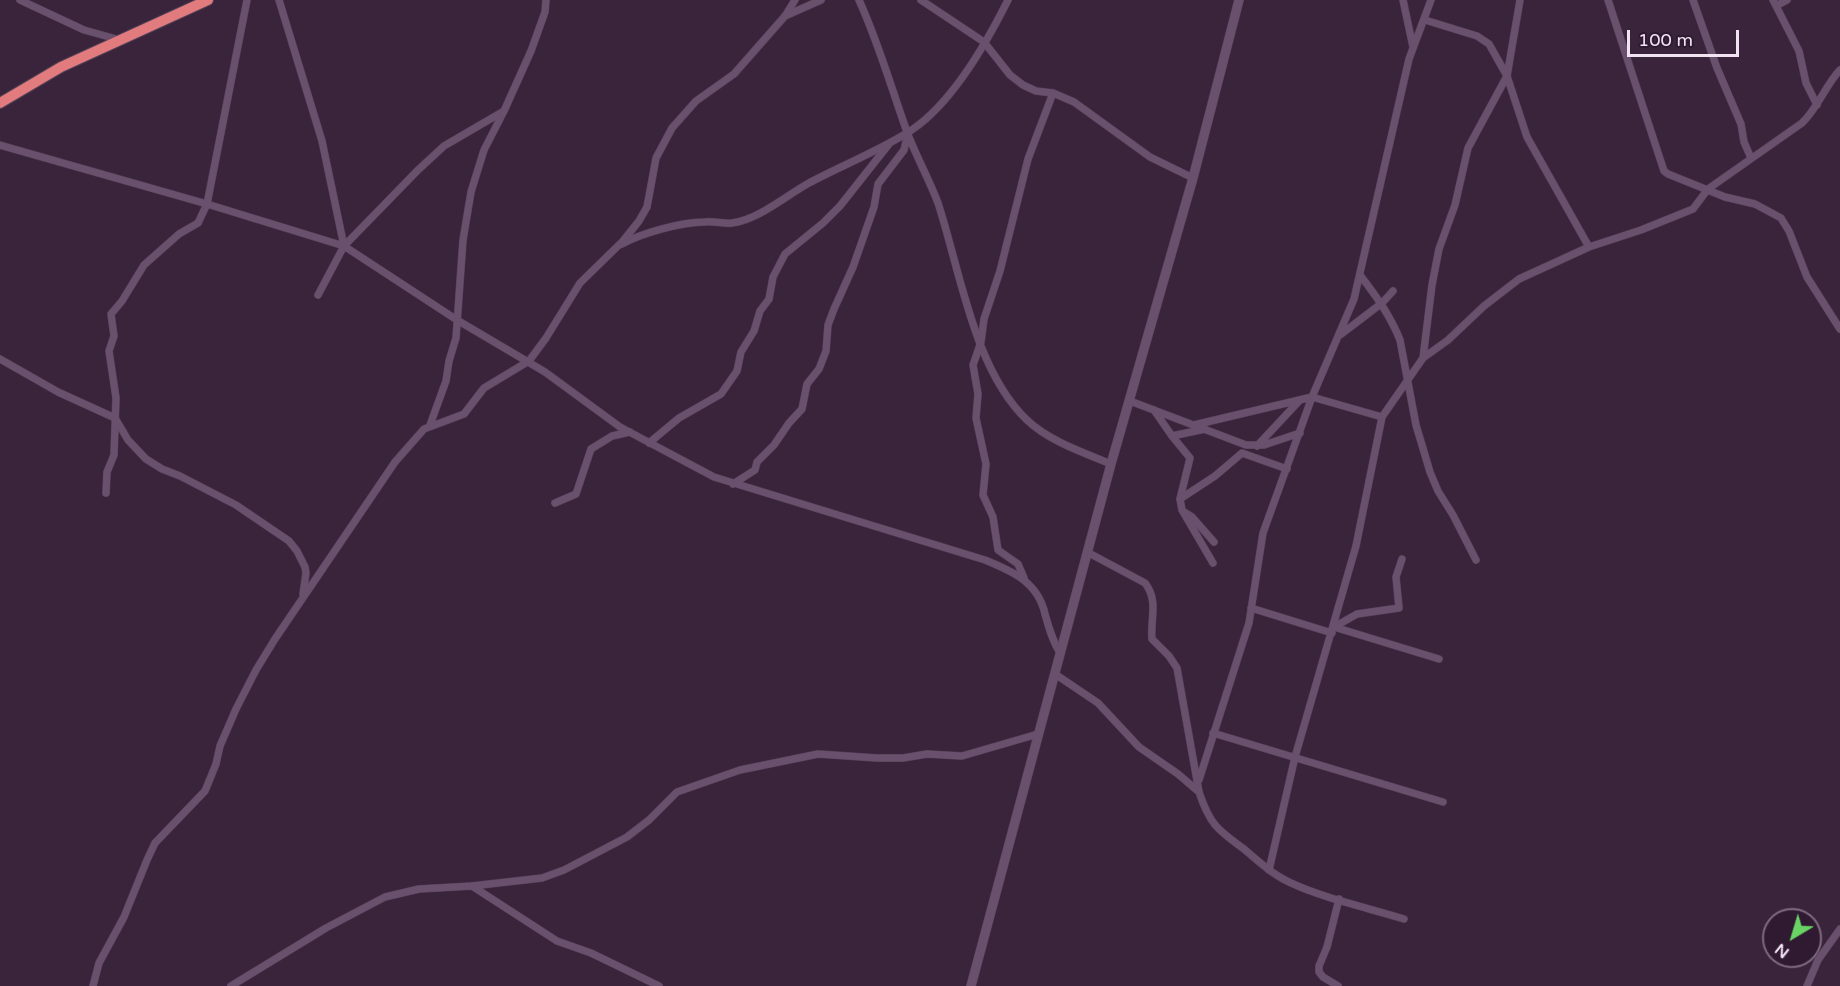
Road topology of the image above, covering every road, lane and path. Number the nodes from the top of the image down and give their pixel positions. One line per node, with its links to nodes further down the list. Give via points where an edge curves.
1 (20, 0): 21 (street, via 84,30)
2 (208, 0): 21 (highway)
3 (247, 0): 36 (street)
4 (279, 0): 37 (street, via 322,141)
5 (546, 0): 29 (street, via 528,60)
6 (795, 0): 19 (street)
7 (821, 0): 19 (street)
8 (859, 0): 30 (street)
9 (921, 0): 22 (street)
10 (1008, 0): 22 (street)
11 (1239, 0): 34 (main road)
12 (1402, 0): 23 (street)
13 (1431, 0): 20 (street)
14 (1520, 0): 25 (street)
15 (1608, 0): 35 (street, via 1664,171)
16 (1693, 0): 33 (street)
17 (1787, 0): 18 (street)
18 (1775, 3): 28 (street, via 1799,51 1806,83)
19 (785, 16): 39 (street, via 734,74 696,101 672,128 656,158 647,207)
20 (1425, 20): 23 (street); 25 (street, via 1478,36 1489,44)
21 (120, 40): 27 (highway, via 61,67)
22 (984, 42): 26 (street, via 1023,85); 30 (street, via 948,96)
23 (1413, 47): 40 (street)
24 (1840, 70): 28 (street)
25 (1507, 76): 38 (street, via 1527,137); 48 (street, via 1468,148 1455,205 1439,249)
26 (1053, 93): 34 (street, via 1074,102 1150,157); 47 (street, via 1028,159)
27 (0, 103)
28 (1817, 105): 33 (street, via 1802,123)
29 (504, 111): 37 (street, via 444,146); 44 (street, via 484,150 471,192)
30 (908, 133): 31 (street); 47 (street, via 938,205); 68 (street, via 904,150 878,184 853,267 828,325 826,351 807,384 802,409 757,462 755,470)
31 (890, 141): 39 (street, via 759,214 733,223 704,222 638,236); 64 (street, via 840,206 785,254 772,277 769,299 741,352 737,371 721,394 679,418)
32 (0, 146): 36 (street)
33 (1751, 158): 35 (street)
34 (1193, 178): 54 (main road)
35 (1708, 189): 38 (street, via 1693,209); 45 (street, via 1755,204 1781,218 1807,278)
36 (207, 204): 37 (street); 57 (street, via 198,224 179,234 144,265 111,314 114,336 109,351)
37 (344, 246): 42 (street); 44 (street)
38 (1589, 247): 48 (street, via 1520,279)
39 (612, 250): 50 (street, via 579,283)
40 (1360, 275): 43 (street); 46 (street)
41 (1393, 291): 43 (street)
42 (318, 295)
43 (1382, 303): 46 (street); 51 (street, via 1400,340)
44 (457, 320): 50 (street); 58 (street, via 446,381)
45 (1840, 329)
46 (1339, 336): 52 (street)
47 (981, 342): 66 (street, via 1000,385 1027,420 1062,443); 78 (street, via 973,365 978,394 976,418 986,464 983,495 993,517 998,550 1018,564)
48 (1423, 358): 51 (street)
49 (0, 359): 57 (street)
50 (529, 361): 58 (street, via 484,388 464,414); 61 (street)
51 (1407, 382): 56 (street); 76 (street, via 1430,472)
52 (1312, 397): 53 (street); 56 (street); 62 (street)
53 (1301, 399): 59 (street); 65 (street)
54 (1130, 401): 55 (street); 66 (main road)
55 (1154, 410): 59 (street); 63 (street)
56 (1382, 417): 81 (street, via 1356,546)
57 (115, 418): 69 (street, via 114,455 107,472); 79 (street, via 128,440 147,459 236,505 289,542 306,573)
58 (430, 425): 79 (street, via 395,462)
59 (1194, 425): 60 (street)
60 (1205, 429): 63 (street); 65 (street)
61 (630, 432): 64 (street); 71 (street, via 612,436 591,449 576,494)
62 (1300, 433): 65 (street); 67 (street)
63 (1172, 436): 70 (street, via 1190,458)
64 (649, 443): 68 (street)
65 (1257, 446)
66 (1111, 464): 74 (main road)
67 (1287, 469): 70 (street, via 1242,453); 80 (street, via 1261,541)
68 (733, 484): 78 (street, via 985,560)
69 (106, 493)
70 (1180, 499): 72 (street)
71 (555, 503)
72 (1183, 512): 73 (street); 77 (street)
73 (1214, 542)
74 (1087, 552): 82 (main road); 88 (street, via 1145,583 1151,591 1152,639 1177,668)
75 (1402, 559): 81 (street, via 1396,577 1399,608 1357,614)
76 (1476, 560)
77 (1213, 563)
78 (1024, 578): 82 (street, via 1041,601 1052,641)
79 (302, 599): 96 (street, via 236,709 205,792 155,843 124,917 99,963)
80 (1251, 608): 81 (street); 85 (street)
81 (1333, 630): 83 (street); 87 (street)
82 (1060, 653): 84 (main road)
83 (1439, 659)
84 (1055, 675): 86 (main road); 89 (street, via 1098,703 1139,747)
85 (1213, 733): 87 (street); 88 (street)
86 (1038, 734): 92 (street, via 962,756 877,758 815,754 740,770 677,792 627,837 564,870 542,878); 99 (main road)
87 (1295, 758): 90 (street); 91 (street)
88 (1198, 780): 89 (street)
89 (1199, 792): 91 (street, via 1214,825)
90 (1443, 802)
91 (1269, 870): 93 (street, via 1288,882)
92 (472, 886): 97 (street, via 419,889 385,897); 98 (street, via 557,941)
93 (1339, 899): 94 (street); 100 (street, via 1318,966 1323,977)
94 (1404, 919)
95 (1840, 929): 101 (street, via 1818,960)
96 (93, 986)
97 (231, 986)
98 (659, 986)
99 (971, 986)
100 (1338, 986)
101 (1807, 986)

